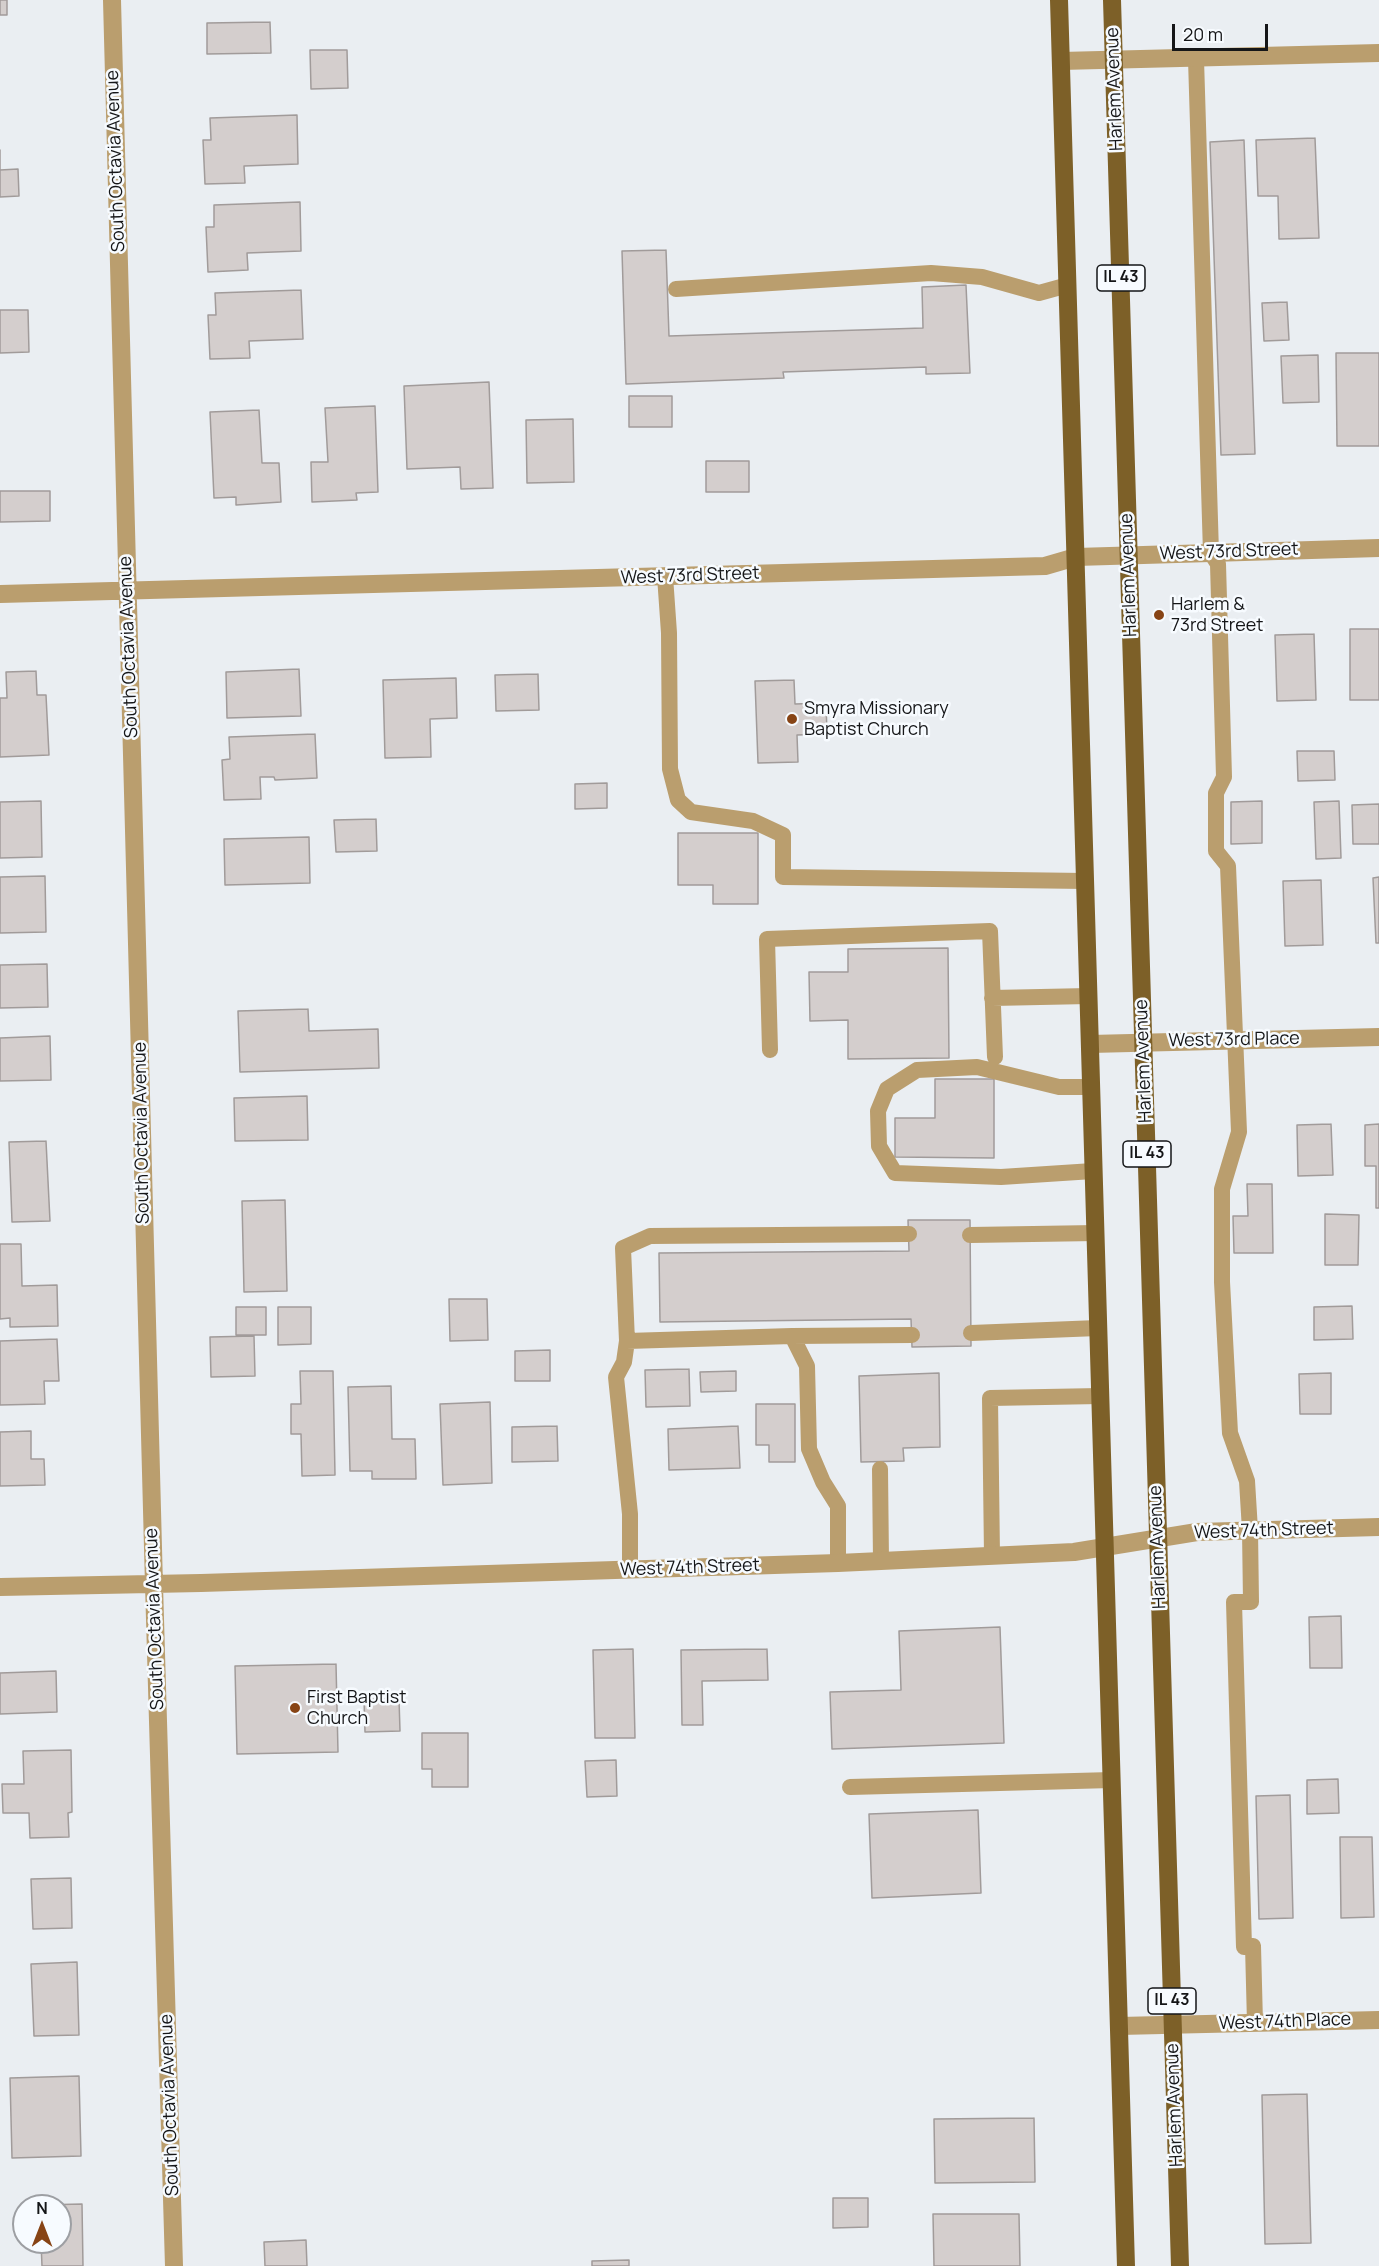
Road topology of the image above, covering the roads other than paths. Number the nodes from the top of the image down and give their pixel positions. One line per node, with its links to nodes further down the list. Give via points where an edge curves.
1 (112, 0): 15 (street, South Octavia Avenue)
2 (1059, 0): 6 (main road)
3 (1112, 0): 7 (main road, Harlem Avenue / IL 43)
4 (1379, 53): 5 (street)
5 (1196, 59): 7 (street); 11 (lane)
6 (1061, 61): 7 (street); 8 (main road)
7 (1114, 61): 12 (main road, Harlem Avenue / IL 43)
8 (1068, 285): 9 (lane, via 1039,293 982,277 931,273); 13 (main road)
9 (676, 289)
10 (1379, 548): 11 (street, West 73rd Street)
11 (1211, 553): 12 (street, West 73rd Street); 21 (lane, via 1218,564 1224,777 1215,793 1216,851 1228,866)
12 (1129, 556): 13 (street, West 73rd Street); 22 (main road, Harlem Avenue / IL 43)
13 (1076, 557): 14 (street, West 73rd Street, via 1045,566); 17 (main road)
14 (665, 576): 15 (street, West 73rd Street); 17 (lane, via 670,769 678,800 691,812 753,821 783,835 783,877)
15 (128, 591): 16 (street, West 73rd Street); 46 (street, South Octavia Avenue)
16 (0, 594)
17 (1085, 881): 18 (main road)
18 (1089, 996): 19 (lane); 23 (main road)
19 (992, 998): 24 (lane, via 990,931 767,939); 25 (lane)
20 (1379, 1037): 21 (street, West 73rd Place)
21 (1235, 1041): 22 (street, West 73rd Place); 39 (lane, via 1239,1132 1222,1189 1222,1282 1230,1433 1247,1481)
22 (1143, 1043): 23 (street, West 73rd Place); 40 (main road, Harlem Avenue / IL 43)
23 (1090, 1044): 26 (main road)
24 (771, 1050)
25 (995, 1057)
26 (1091, 1087): 27 (main road); 27 (lane, via 1059,1087 977,1067 917,1070 887,1089 878,1111 879,1146 895,1173 1001,1177)
27 (1093, 1171): 28 (main road)
28 (1096, 1233): 30 (lane); 31 (main road)
29 (909, 1234): 35 (lane, via 650,1236 623,1248)
30 (970, 1234)
31 (1098, 1328): 32 (lane); 36 (main road)
32 (971, 1333)
33 (912, 1335): 34 (lane)
34 (792, 1336): 35 (lane); 44 (lane, via 807,1366 809,1449 837,1506)
35 (627, 1341): 45 (lane, via 624,1362 616,1377 630,1514)
36 (1100, 1396): 41 (main road); 42 (lane, via 990,1398)
37 (880, 1469): 43 (lane)
38 (1379, 1527): 39 (street, West 74th Street)
39 (1250, 1530): 40 (street, West 74th Street, via 1197,1532); 51 (lane, via 1251,1602 1234,1602 1244,1947 1253,1946)
40 (1158, 1540): 41 (street, West 74th Street); 52 (main road, Harlem Avenue / IL 43)
41 (1105, 1549): 42 (street, West 74th Street); 48 (main road)
42 (992, 1556): 43 (street, West 74th Street)
43 (881, 1561): 44 (street, West 74th Street)
44 (838, 1563): 45 (street, West 74th Street)
45 (630, 1569): 46 (street, West 74th Street)
46 (154, 1584): 47 (street, West 74th Street); 54 (street, South Octavia Avenue)
47 (0, 1587)
48 (1112, 1780): 49 (lane); 53 (main road)
49 (850, 1786)
50 (1379, 2020): 51 (street, West 74th Place)
51 (1255, 2023): 52 (street, West 74th Place)
52 (1173, 2025): 53 (street, West 74th Place); 56 (main road, Harlem Avenue / IL 43)
53 (1119, 2026): 55 (main road)
54 (174, 2266)
55 (1126, 2266)
56 (1179, 2266)

